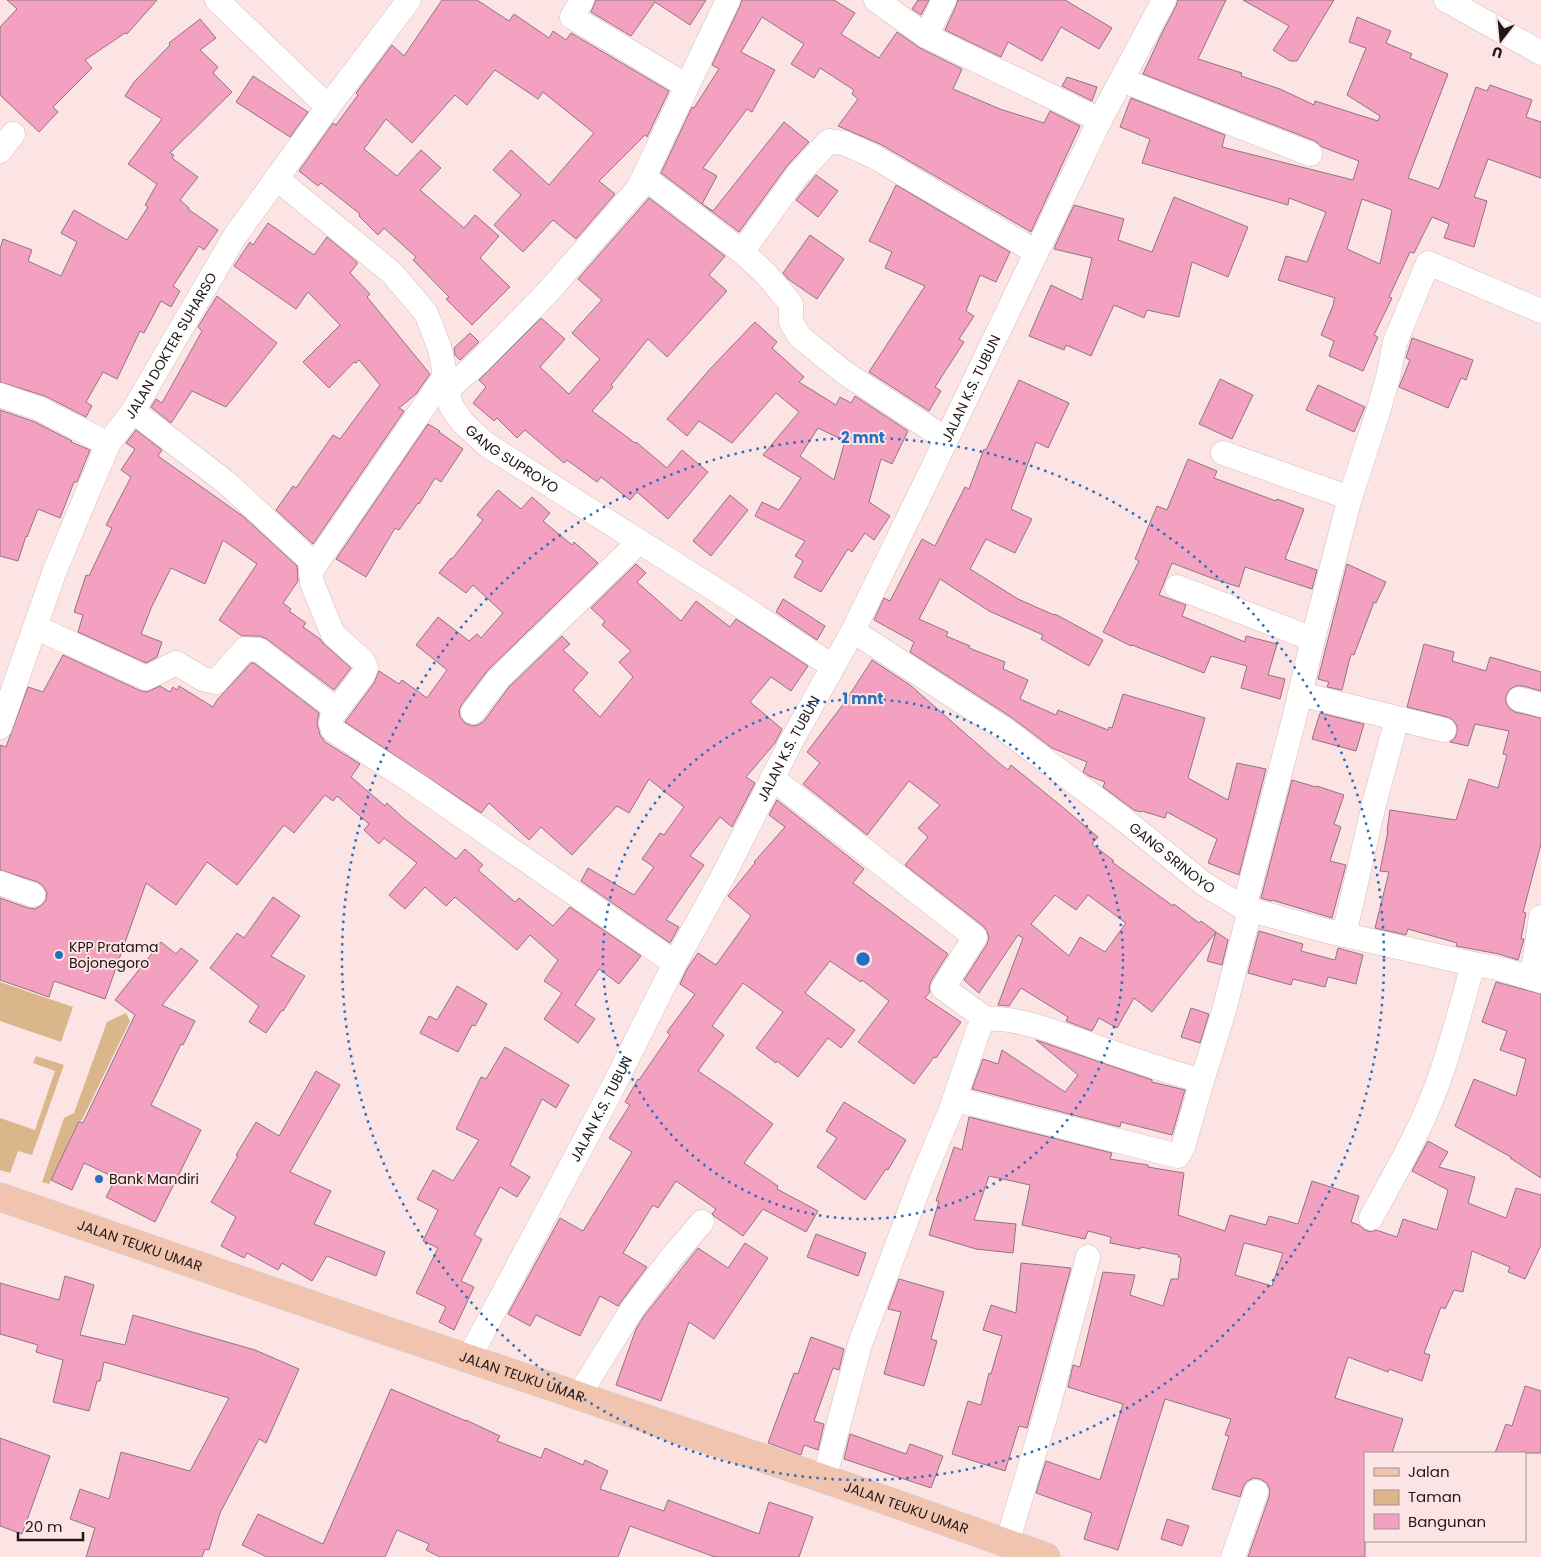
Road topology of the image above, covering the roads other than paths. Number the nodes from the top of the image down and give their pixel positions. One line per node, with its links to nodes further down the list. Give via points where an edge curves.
1 (217, 0): 13 (street)
2 (409, 0): 13 (street, JALAN DOKTER SUHARSO)
3 (582, 0): 12 (street, via 572,17)
4 (728, 0): 12 (street)
5 (876, 0): 9 (street)
6 (944, 0): 9 (street)
7 (1164, 0): 11 (street, JALAN K.S. TUBUN)
8 (1446, 0): 10 (street)
9 (926, 36): 14 (street)
10 (1541, 53)
11 (1122, 80): 14 (street, JALAN K.S. TUBUN); 15 (street)
12 (687, 86): 16 (street)
13 (328, 107): 17 (street, JALAN DOKTER SUHARSO)
14 (1100, 120): 19 (street, JALAN K.S. TUBUN)
15 (1310, 154)
16 (644, 177): 18 (street); 21 (street, via 548,293 478,363)
17 (276, 178): 21 (street, GANG SUPROYO, via 392,272 426,313 440,349); 23 (street, JALAN DOKTER SUHARSO, via 235,236)
18 (742, 252): 19 (street, via 798,174 829,141 844,143 873,156); 24 (street, via 765,273 790,304 791,322 800,337 845,373)
19 (1036, 252): 24 (street, JALAN K.S. TUBUN)
20 (1541, 311): 27 (street, via 1428,263 1395,342 1378,412)
21 (446, 382): 28 (street, GANG SUPROYO, via 451,406 463,423 487,445); 29 (street)
22 (0, 395): 25 (street, via 40,409)
23 (132, 411): 25 (street, JALAN DOKTER SUHARSO); 29 (street, via 228,484 310,560)
24 (946, 440): 32 (street, JALAN K.S. TUBUN)
25 (108, 444): 31 (street, JALAN DOKTER SUHARSO)
26 (1223, 453): 27 (street)
27 (1350, 498): 33 (street)
28 (639, 542): 34 (street, GANG SUPROYO); 37 (street, via 499,678)
29 (311, 572): 36 (street, via 312,583 333,634 363,661 366,668)
30 (1177, 587): 33 (street)
31 (36, 627): 36 (street, via 146,678 176,663 203,679 216,682 245,649 259,650); 39 (street, JALAN DOKTER SUHARSO)
32 (853, 630): 34 (street, JALAN K.S. TUBUN); 44 (street, GANG SRINOYO, via 1004,729 1204,884)
33 (1313, 639): 35 (street)
34 (832, 666): 41 (street, JALAN K.S. TUBUN)
35 (1300, 694): 38 (street); 44 (street)
36 (337, 710): 47 (street, via 332,716 333,730 417,784)
37 (473, 712)
38 (1397, 719): 40 (street); 46 (street)
39 (0, 727)
40 (1444, 730)
41 (772, 778): 47 (street, JALAN K.S. TUBUN); 50 (street, via 975,938 943,988)
42 (0, 883): 43 (street)
43 (33, 895)
44 (1247, 909): 46 (street, GANG SRINOYO); 51 (street, via 1223,1014)
45 (1541, 917): 49 (street)
46 (1344, 934): 48 (street, GANG SRINOYO)
47 (675, 963): 57 (street, JALAN K.S. TUBUN)
48 (1473, 964): 49 (street, GANG SRINOYO); 54 (street, via 1439,1079 1414,1136)
49 (1536, 979)
50 (986, 1019): 51 (street, via 998,1018 1060,1034); 52 (street, via 978,1028)
51 (1202, 1081): 52 (street, via 1178,1156)
52 (954, 1099): 59 (street, via 860,1344)
53 (0, 1197): 57 (main road, JALAN TEUKU UMAR)
54 (1370, 1218)
55 (702, 1222): 58 (street, via 633,1308)
56 (1088, 1258): 61 (street)
57 (469, 1358): 58 (main road, JALAN TEUKU UMAR)
58 (579, 1395): 59 (main road, JALAN TEUKU UMAR)
59 (824, 1478): 61 (main road, JALAN TEUKU UMAR)
60 (1256, 1492): 63 (street)
61 (1007, 1543): 62 (main road, JALAN TEUKU UMAR)
62 (1046, 1557)
63 (1233, 1557)

